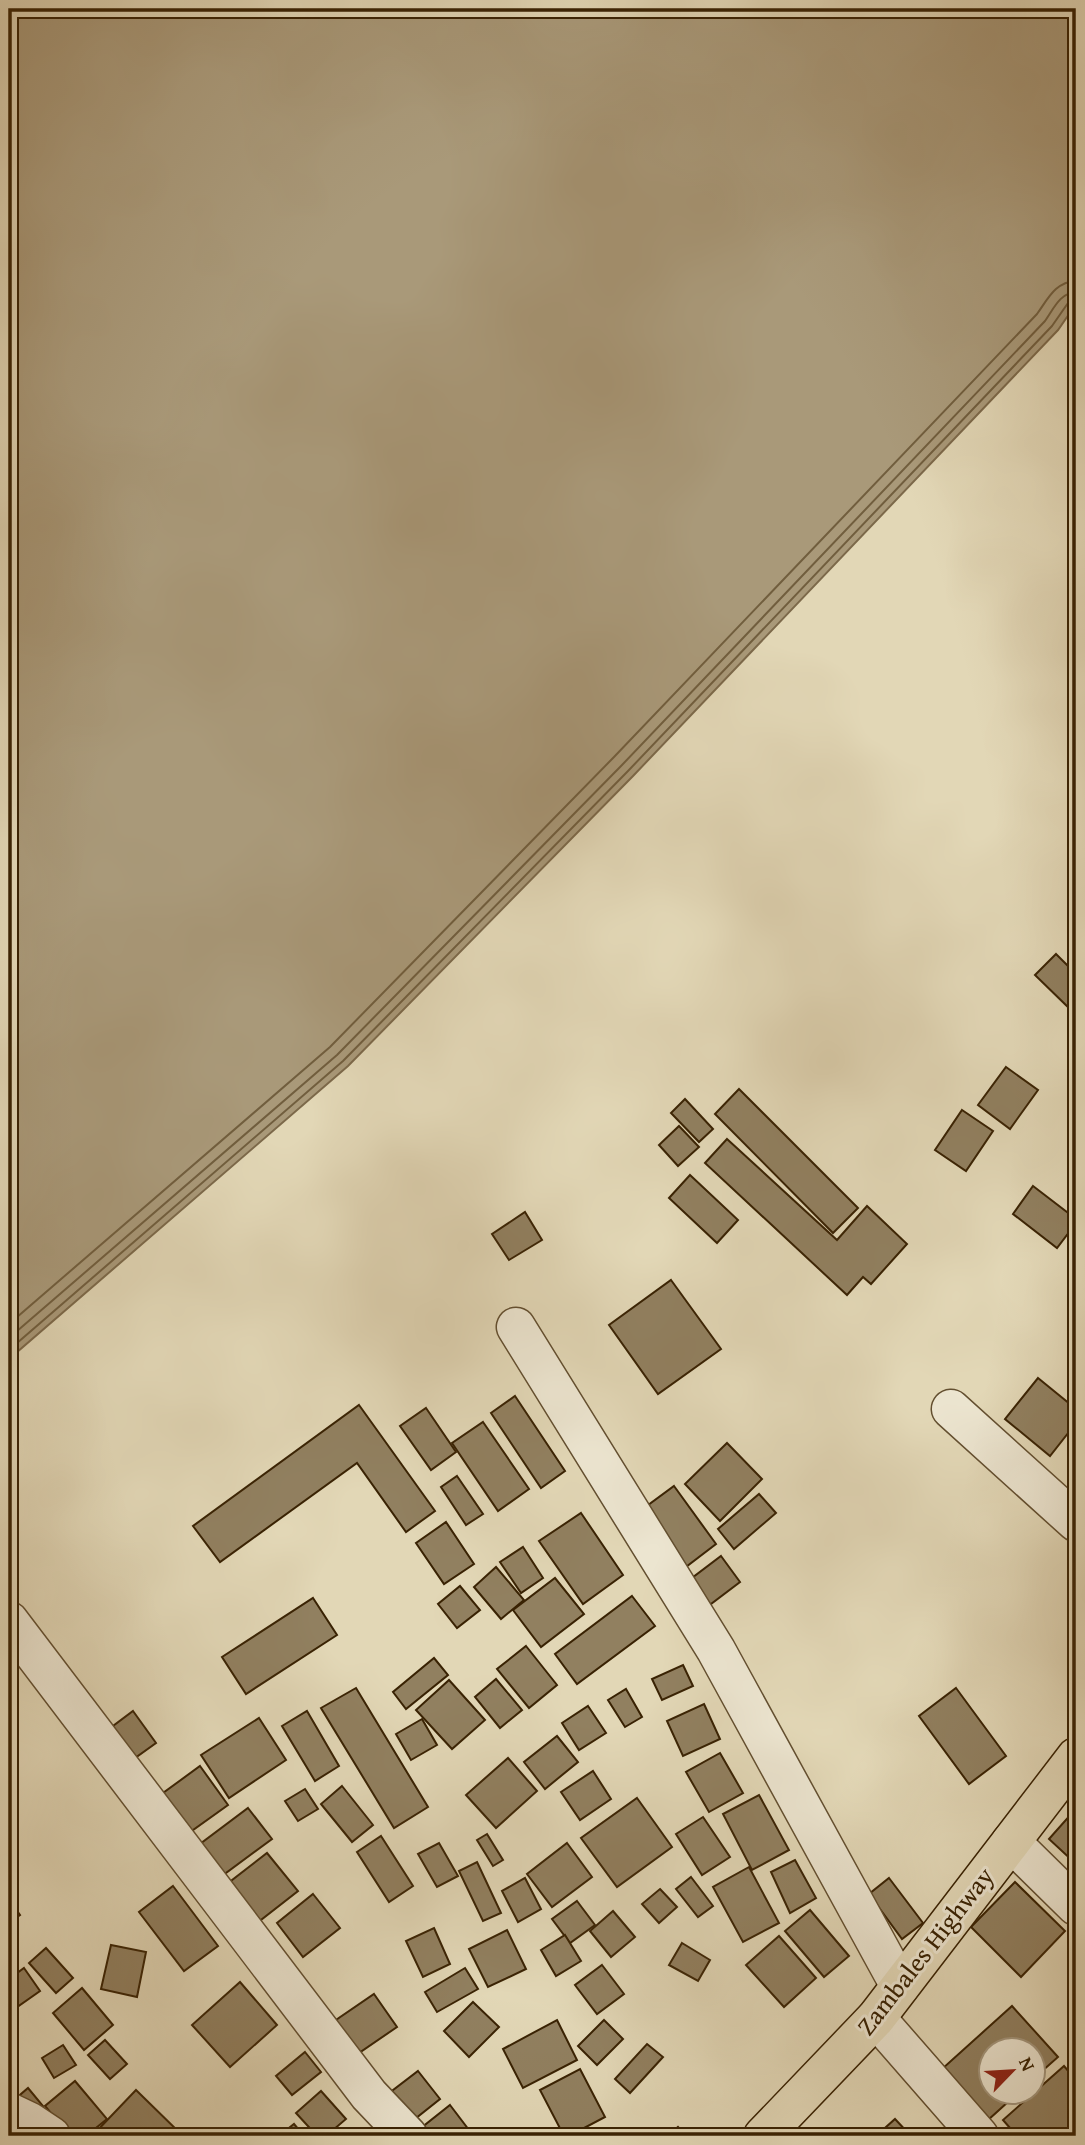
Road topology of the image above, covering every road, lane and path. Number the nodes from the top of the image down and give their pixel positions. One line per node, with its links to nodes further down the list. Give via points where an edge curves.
1 (516, 1327): 8 (street, via 716,1650)
2 (951, 1409): 3 (street)
3 (1076, 1522)
4 (9, 1621): 12 (street, via 369,2095)
5 (1076, 1757): 6 (main road, Zambales Highway)
6 (1011, 1842): 7 (street); 8 (main road, Zambales Highway)
7 (1076, 1906)
8 (900, 1986): 9 (main road, Zambales Highway)
9 (876, 2018): 13 (main road, Zambales Highway); 14 (street)
10 (9, 2112): 11 (street)
11 (51, 2136)
12 (408, 2136)
13 (763, 2136)
14 (979, 2136)

